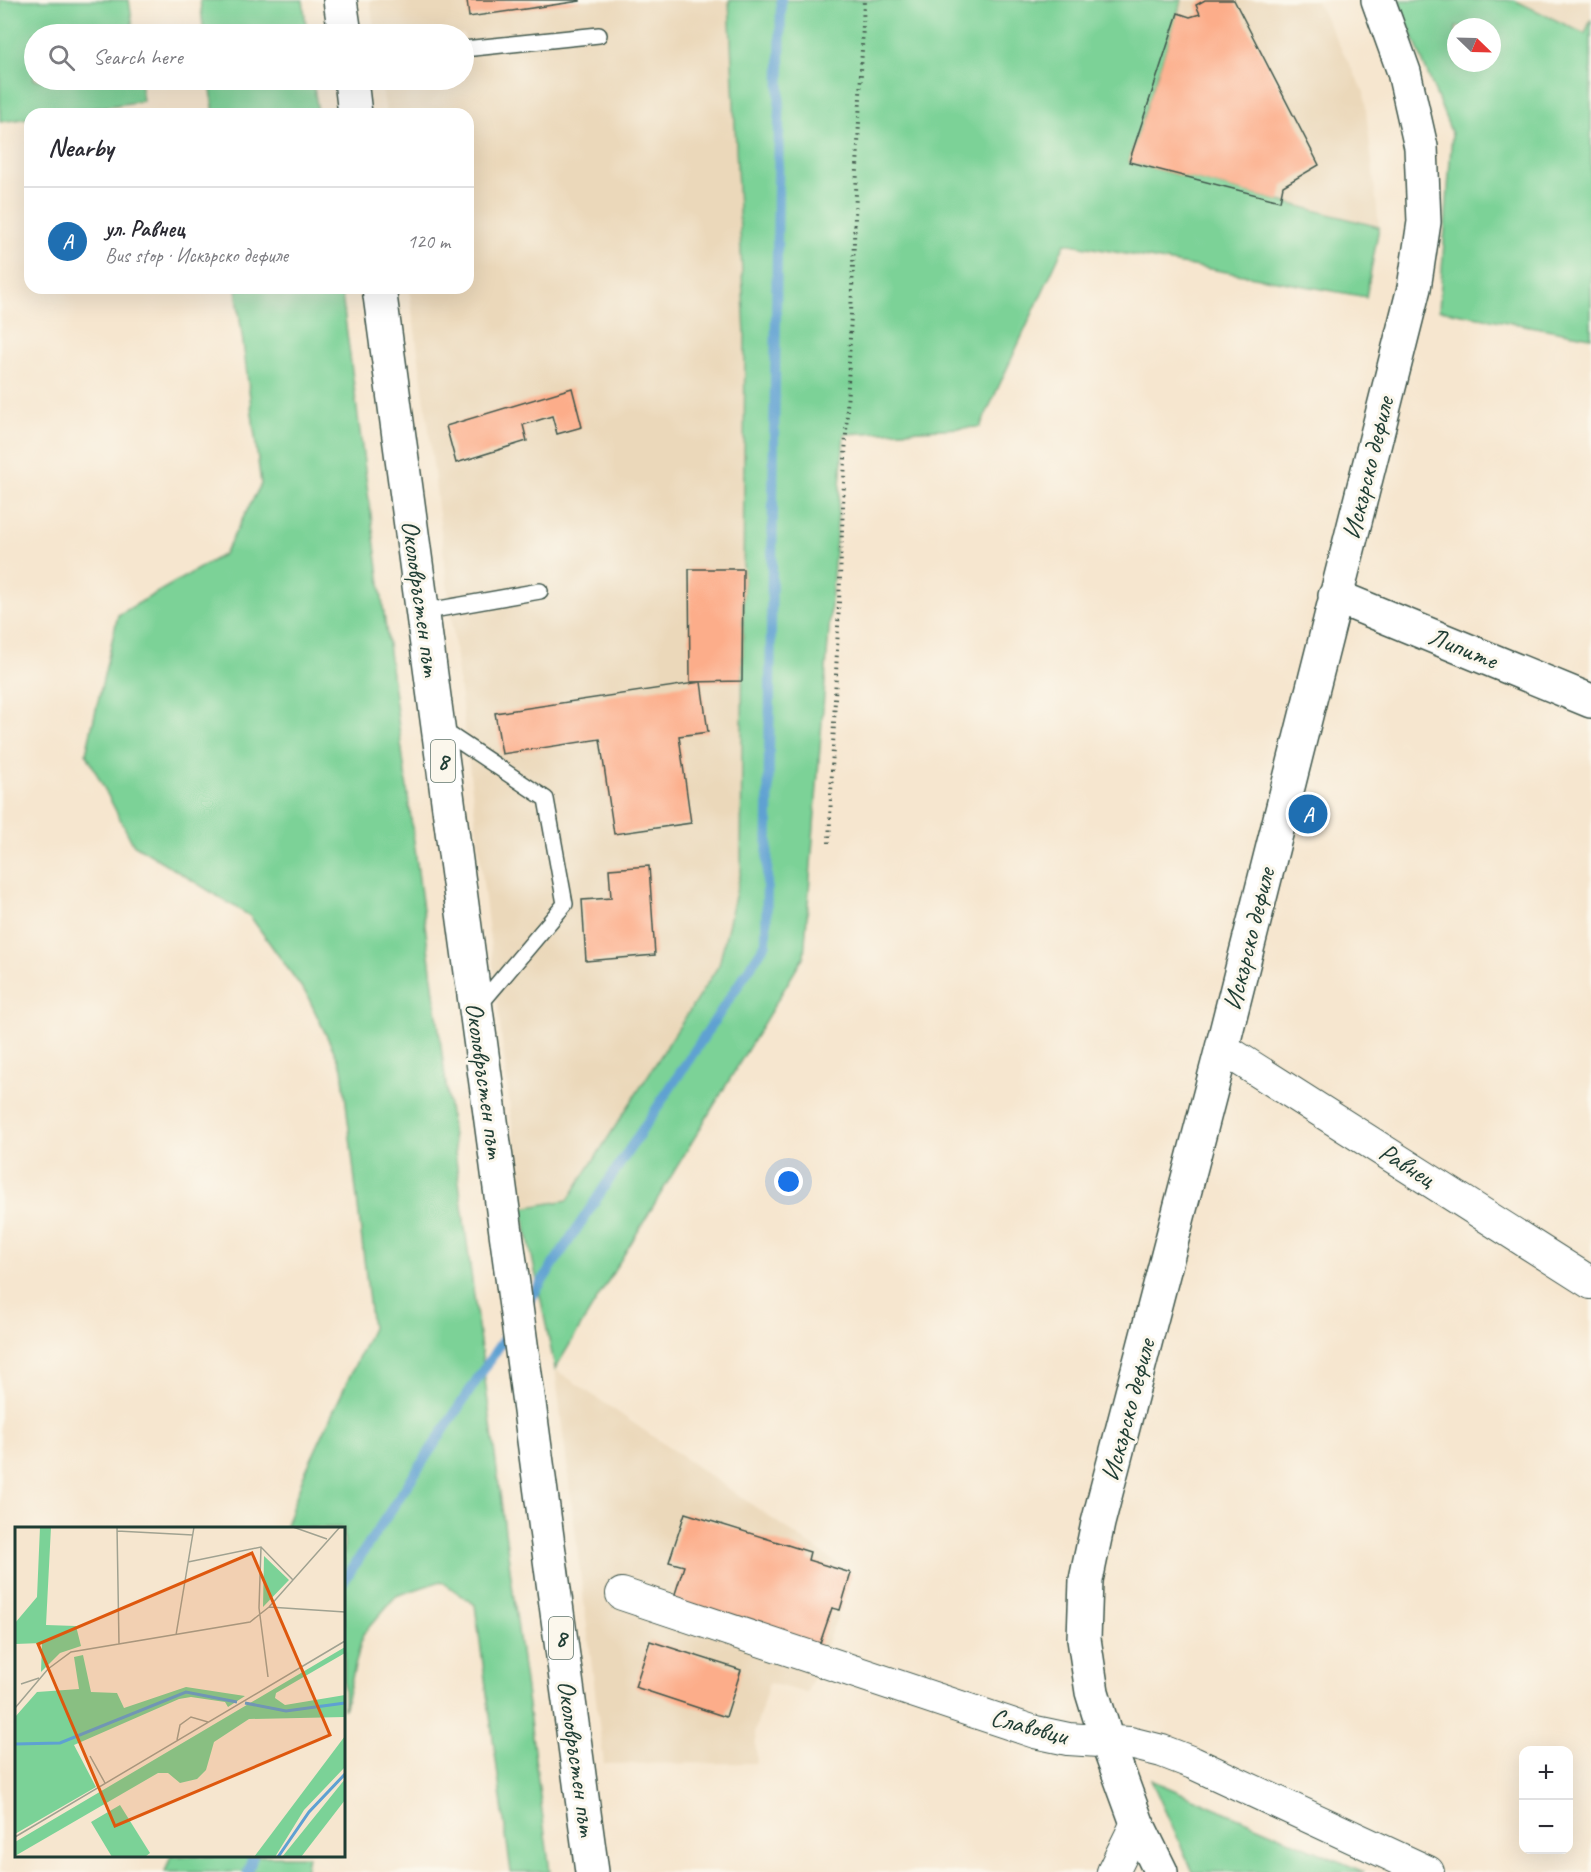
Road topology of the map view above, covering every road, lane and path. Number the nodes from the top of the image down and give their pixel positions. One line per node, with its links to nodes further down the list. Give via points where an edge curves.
1 (340, 0): 4 (main road)
2 (864, 0): 15 (path)
3 (1377, 0): 11 (main road, Искърско дефиле, via 1404,72 1421,147 1424,222 1414,288)
4 (344, 24)
5 (599, 35): 6 (lane)
6 (474, 48)
7 (352, 90): 8 (main road)
8 (355, 108)
9 (380, 294): 12 (main road, Околовръстен път / 8)
10 (540, 591): 12 (lane)
11 (1335, 596): 13 (main road, Липите); 17 (main road, Искърско дефиле)
12 (422, 612): 14 (main road, Околовръстен път / 8)
13 (1591, 700)
14 (438, 727): 16 (main road, Околовръстен път / 8); 16 (lane, via 546,799 565,904)
15 (829, 843)
16 (476, 1009): 22 (main road, Околовръстен път / 8)
17 (1222, 1048): 18 (street, Равнец); 20 (main road, Искърско дефиле, via 1086,1580 1084,1639 1092,1692)
18 (1591, 1283)
19 (622, 1594): 20 (street, Славовци, via 1035,1732)
20 (1107, 1741): 21 (main road, Искърско дефиле); 25 (street, Славовци, via 1162,1751 1193,1763)
21 (1137, 1823): 23 (street); 24 (main road, Искърско дефиле)
22 (592, 1872)
23 (1113, 1872)
24 (1161, 1872)
25 (1428, 1872)

